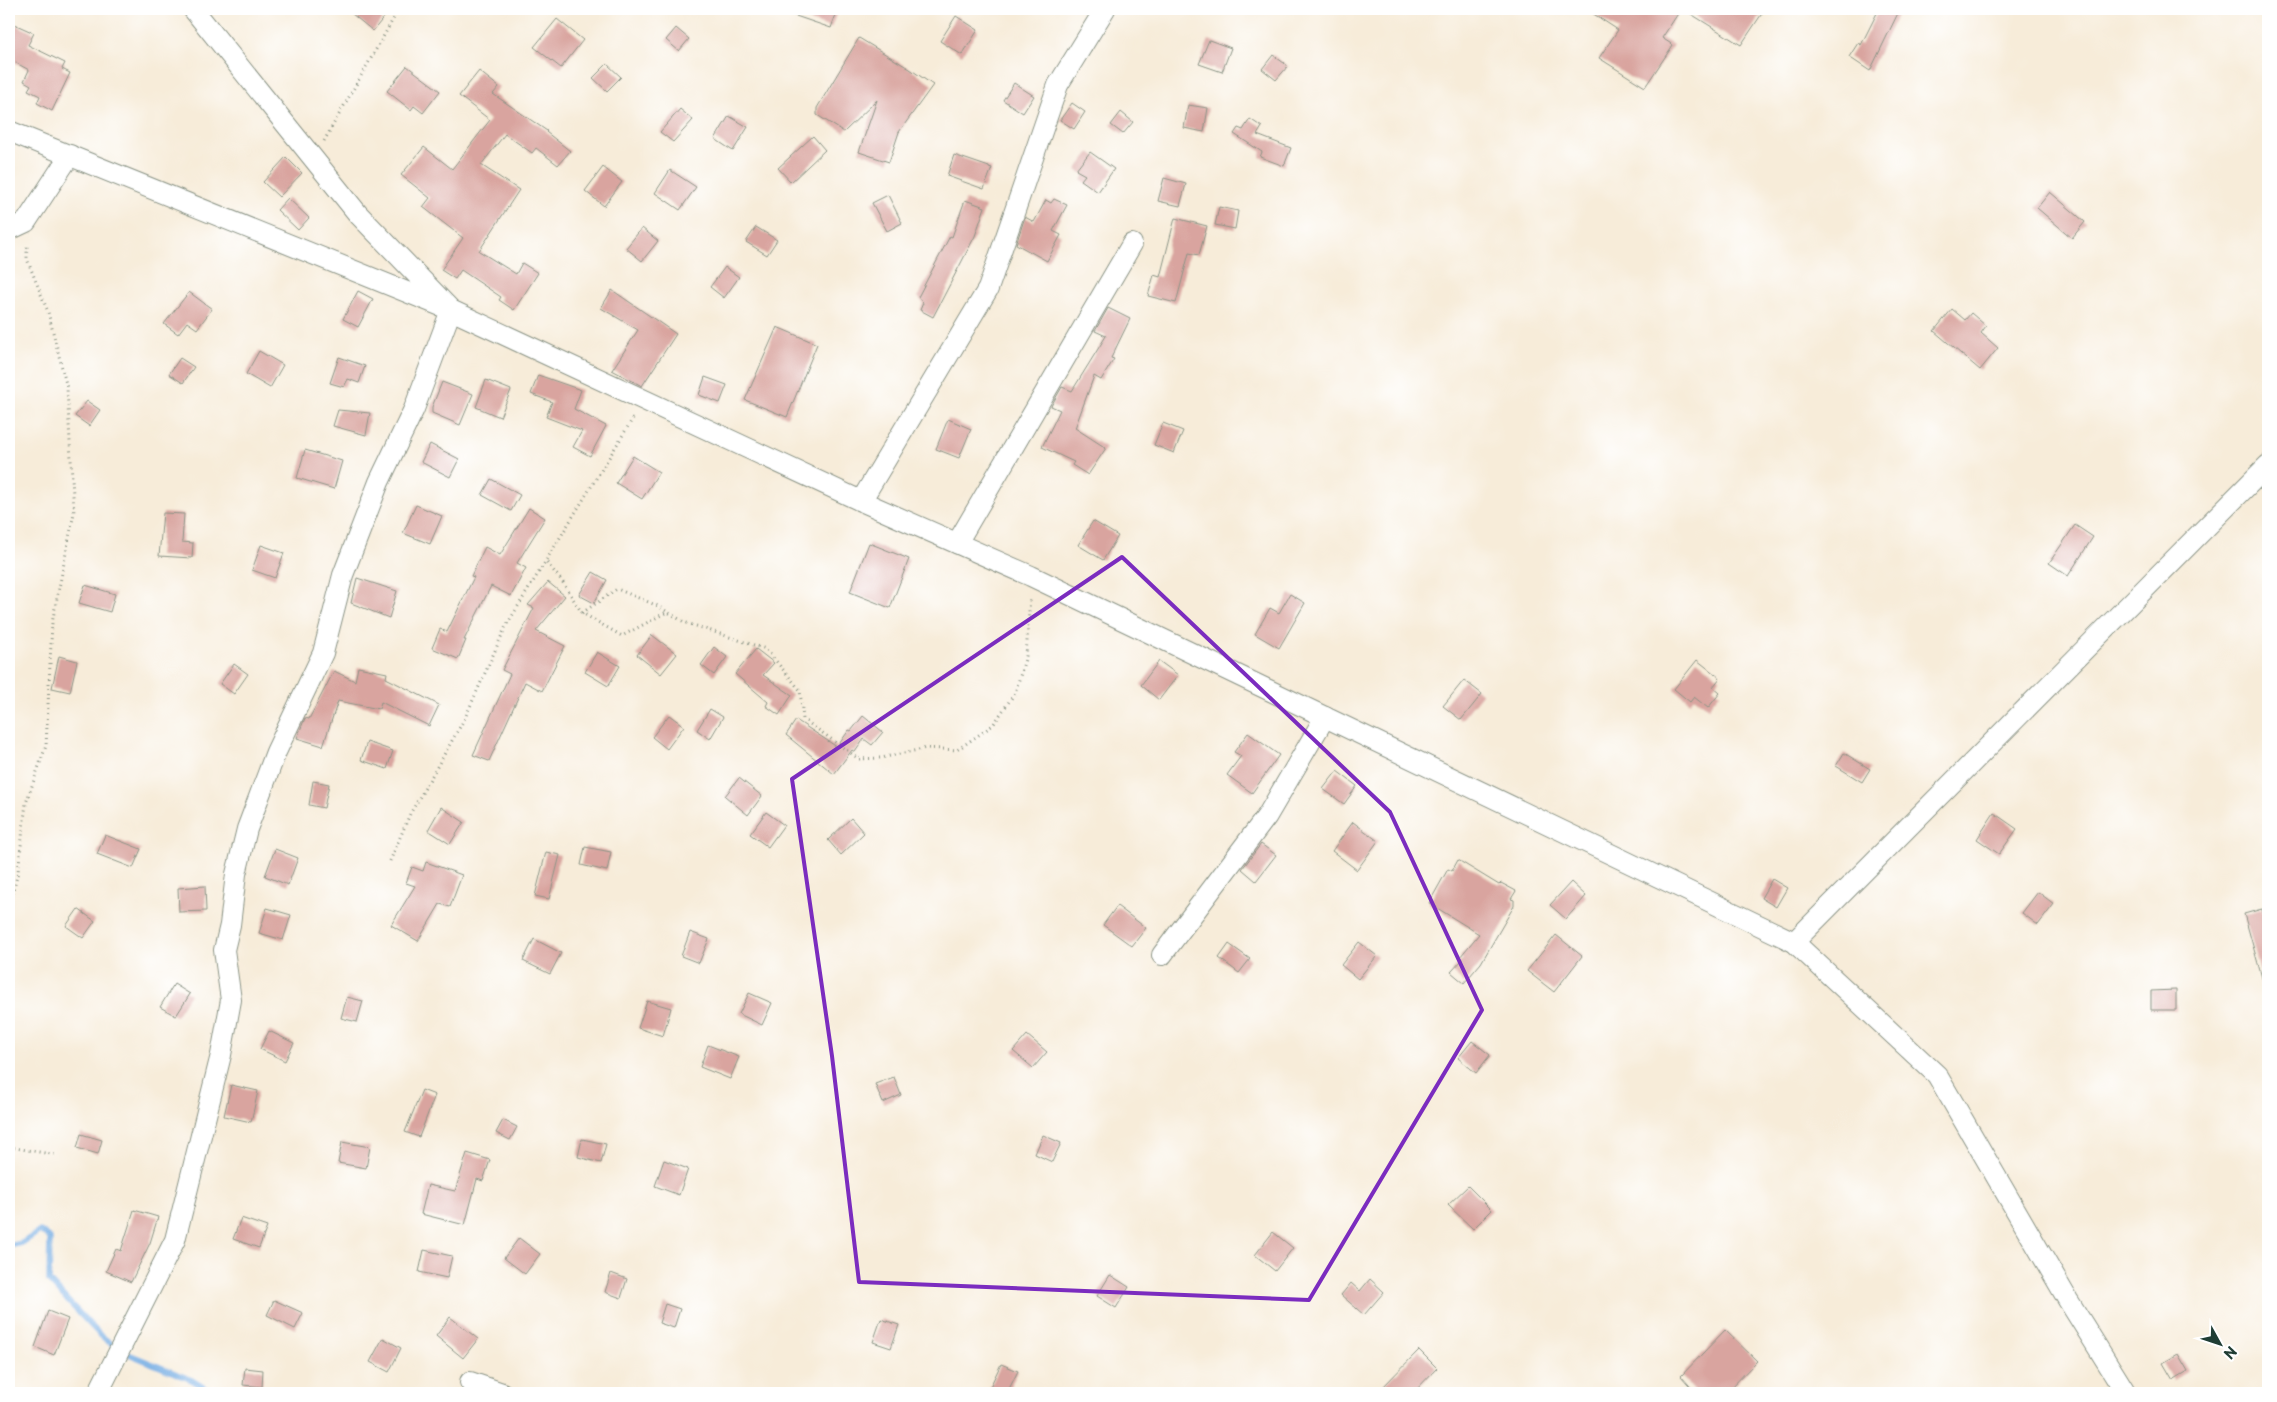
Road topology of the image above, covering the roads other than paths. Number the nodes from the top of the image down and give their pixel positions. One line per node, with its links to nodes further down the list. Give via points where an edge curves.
1 (193, 9): 7 (street, via 358,214)
2 (1105, 9): 9 (street, via 1058,85 988,289)
3 (9, 130): 4 (street)
4 (70, 155): 5 (street); 7 (street)
5 (18, 226)
6 (1132, 244): 10 (street)
7 (451, 310): 9 (street); 15 (street, via 414,409 379,482 343,575 323,653 276,752 247,829 224,950 231,1000 174,1240)
8 (2268, 465): 12 (street)
9 (861, 501): 10 (street)
10 (957, 543): 11 (street)
11 (1325, 717): 12 (street); 13 (street, via 1267,816)
12 (1794, 942): 17 (street, via 1937,1075)
13 (1162, 955)
14 (470, 1382): 16 (street)
15 (98, 1393)
16 (502, 1393)
17 (2126, 1393)

